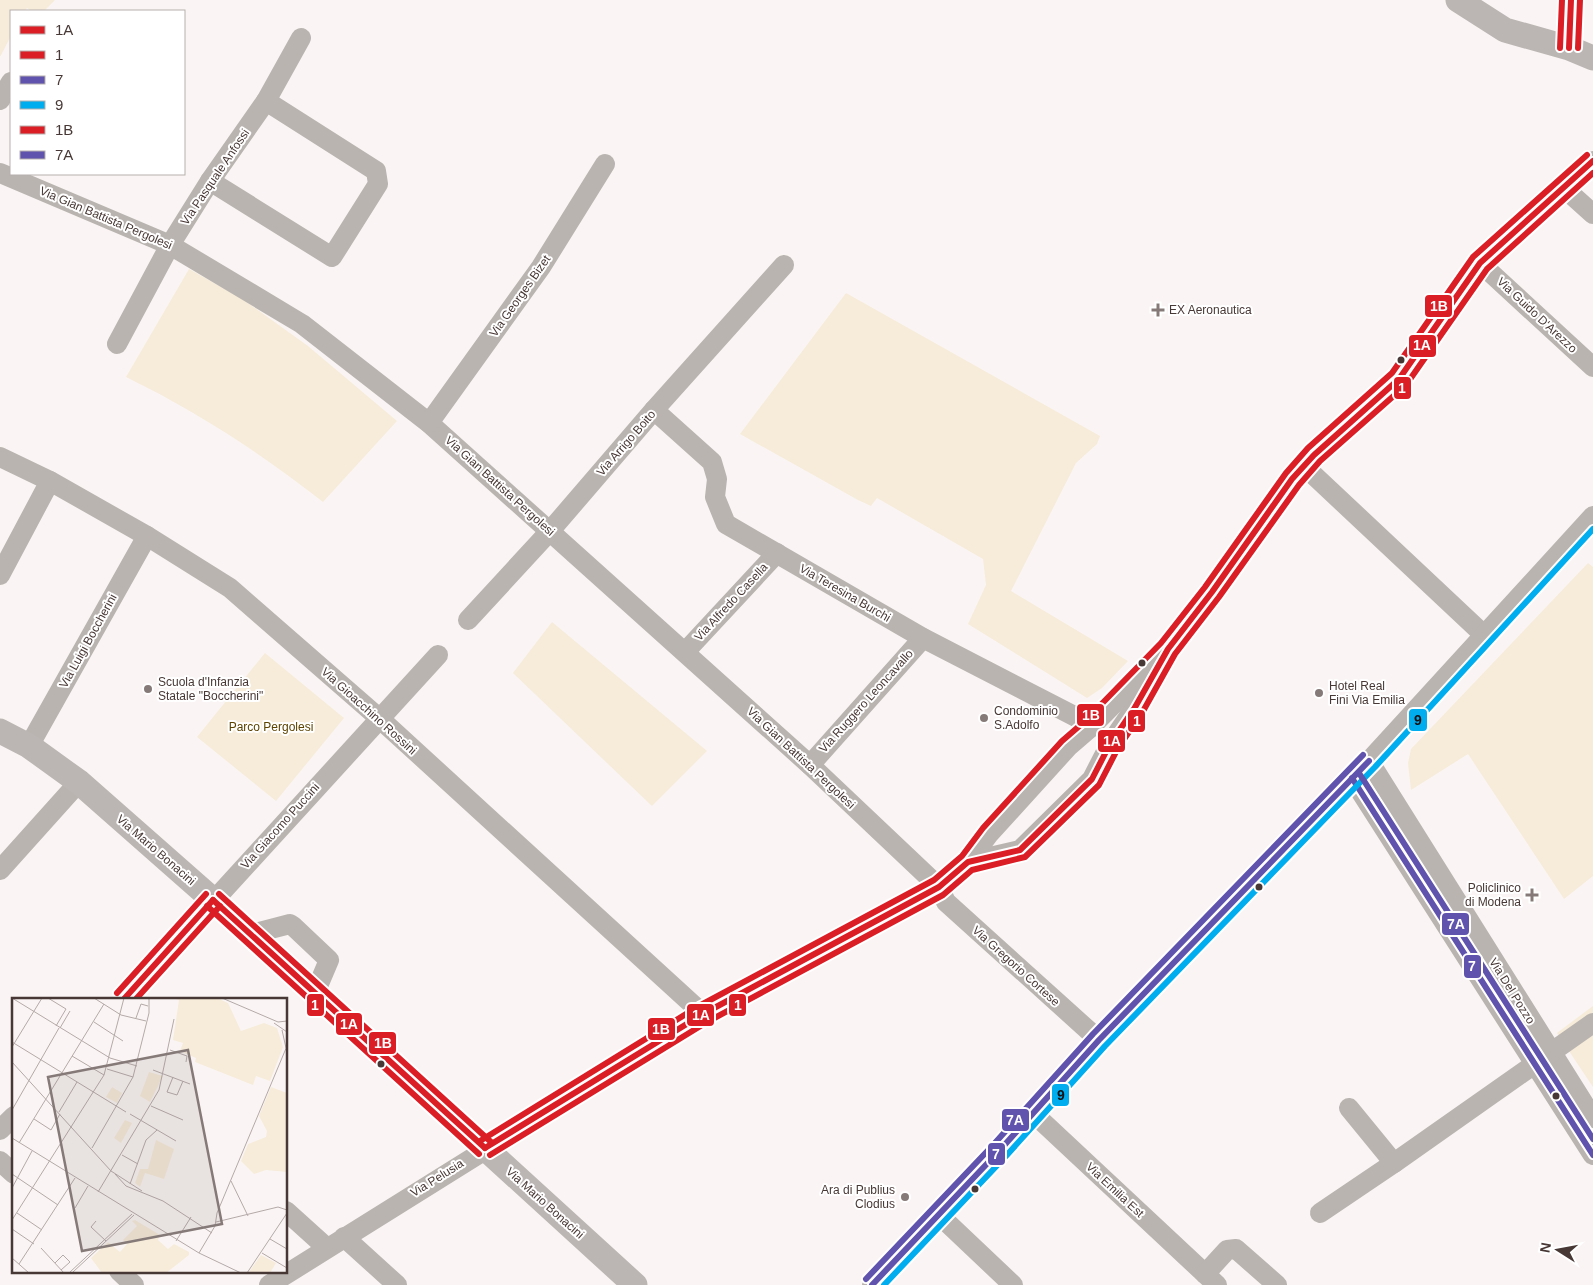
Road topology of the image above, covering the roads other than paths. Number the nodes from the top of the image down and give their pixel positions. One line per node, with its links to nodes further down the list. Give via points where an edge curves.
1 (1458, 0): 4 (main road, via 1505,30)
2 (1572, 0): 4 (street)
3 (301, 38): 8 (street, Via Pasquale Anfossi)
4 (1569, 48): 5 (main road)
5 (1593, 58)
6 (10, 84): 7 (street)
7 (0, 100)
8 (266, 101): 12 (street, Via Pasquale Anfossi); 12 (street, via 376,171 378,184 332,257)
9 (1593, 162): 13 (street, Via Pelusia)
10 (605, 164): 21 (street, Via Georges Bizet, via 541,267)
11 (0, 172): 15 (street, Via Gian Battista Pergolesi)
12 (210, 181): 15 (street, Via Pasquale Anfossi)
13 (1563, 187): 14 (street); 16 (street, Via Pelusia)
14 (1593, 214)
15 (170, 244): 18 (street, Via Pasquale Anfossi); 21 (street, Via Gian Battista Pergolesi, via 302,324)
16 (1480, 263): 19 (street, Via Guido D'Arezzo); 23 (street, Via Pelusia, via 1399,380)
17 (784, 266): 20 (street, Via Arrigo Boito)
18 (117, 344)
19 (1593, 367)
20 (654, 410): 26 (street, Via Arrigo Boito); 28 (street, Via Teresina Burchi, via 712,462 717,479 716,497 726,524)
21 (429, 423): 26 (street, Via Gian Battista Pergolesi)
22 (0, 457): 24 (street, Via Gioacchino Rossini)
23 (1304, 466): 31 (street); 33 (street, Via Pelusia)
24 (50, 481): 27 (street, Via Gioacchino Rossini); 29 (street)
25 (1593, 516): 31 (street)
26 (550, 531): 30 (street, Via Arrigo Boito); 34 (street, Via Gian Battista Pergolesi)
27 (147, 536): 36 (street, Via Gioacchino Rossini, via 230,588); 40 (street, Via Luigi Boccherini)
28 (777, 553): 32 (street, Via Teresina Burchi); 34 (street, Via Alfredo Casella)
29 (0, 575)
30 (468, 620)
31 (1484, 636): 41 (street)
32 (922, 638): 37 (street, Via Teresina Burchi, via 1080,718); 42 (street, Via Ruggero Leoncavallo)
33 (1168, 649): 37 (street, Via Pelusia); 39 (street, Via Pelusia)
34 (685, 652): 42 (street, Via Gian Battista Pergolesi)
35 (438, 655): 36 (street, Via Giacomo Puccini)
36 (379, 718): 48 (street, Via Giacomo Puccini); 54 (street, Via Gioacchino Rossini)
37 (1090, 728): 39 (street, via 1088,738 1092,746 1102,749); 45 (street, Via Pelusia, via 1061,754)
38 (0, 731): 40 (main road, Via Mario Bonacini)
39 (1110, 744): 45 (street, Via Pelusia, via 1092,779 1020,850)
40 (29, 746): 44 (main road, Via Mario Bonacini)
41 (1369, 761): 43 (street); 49 (street, Via Del Pozzo)
42 (810, 765): 47 (street, Via Gian Battista Pergolesi)
43 (1352, 778): 50 (street, Via Del Pozzo); 56 (street)
44 (79, 782): 46 (street); 48 (main road, Via Mario Bonacini)
45 (968, 862): 47 (street, Via Pelusia)
46 (0, 870)
47 (940, 887): 54 (street, Via Pelusia); 56 (street, Via Gregorio Cortese, via 946,902)
48 (212, 900): 51 (main road, Via Mario Bonacini); 53 (street, Via Giacomo Puccini)
49 (1470, 923): 50 (street); 57 (street, Via Del Pozzo)
50 (1451, 933): 57 (street, Via Del Pozzo)
51 (251, 934): 52 (main road, Via Mario Bonacini); 52 (street, via 290,924 293,926 329,960)
52 (315, 993): 63 (main road, Via Mario Bonacini)
53 (125, 998)
54 (703, 1014): 63 (street, Via Pelusia)
55 (1593, 1023): 57 (street)
56 (1099, 1040): 59 (street)
57 (1543, 1058): 61 (street, Via Del Pozzo); 64 (street, Via Del Pozzo); 66 (street)
58 (1349, 1108): 66 (street)
59 (1032, 1113): 69 (street); 74 (street, Via Emilia Est)
60 (12, 1118): 62 (street)
61 (1593, 1118)
62 (0, 1130)
63 (485, 1148): 71 (street, Via Pelusia); 78 (main road, Via Mario Bonacini)
64 (1593, 1155)
65 (0, 1161): 67 (street)
66 (1394, 1163): 70 (street)
67 (12, 1172)
68 (288, 1213): 72 (street)
69 (938, 1214): 79 (street); 80 (street)
70 (1320, 1214)
71 (344, 1237): 72 (street, Via Pelusia); 77 (street)
72 (326, 1248): 76 (street, Via Pelusia)
73 (120, 1272): 75 (street)
74 (1207, 1275): 81 (street, via 1227,1250 1236,1249)
75 (134, 1285)
76 (269, 1285)
77 (397, 1285)
78 (635, 1285)
79 (872, 1285)
80 (1012, 1285)
81 (1277, 1285)

